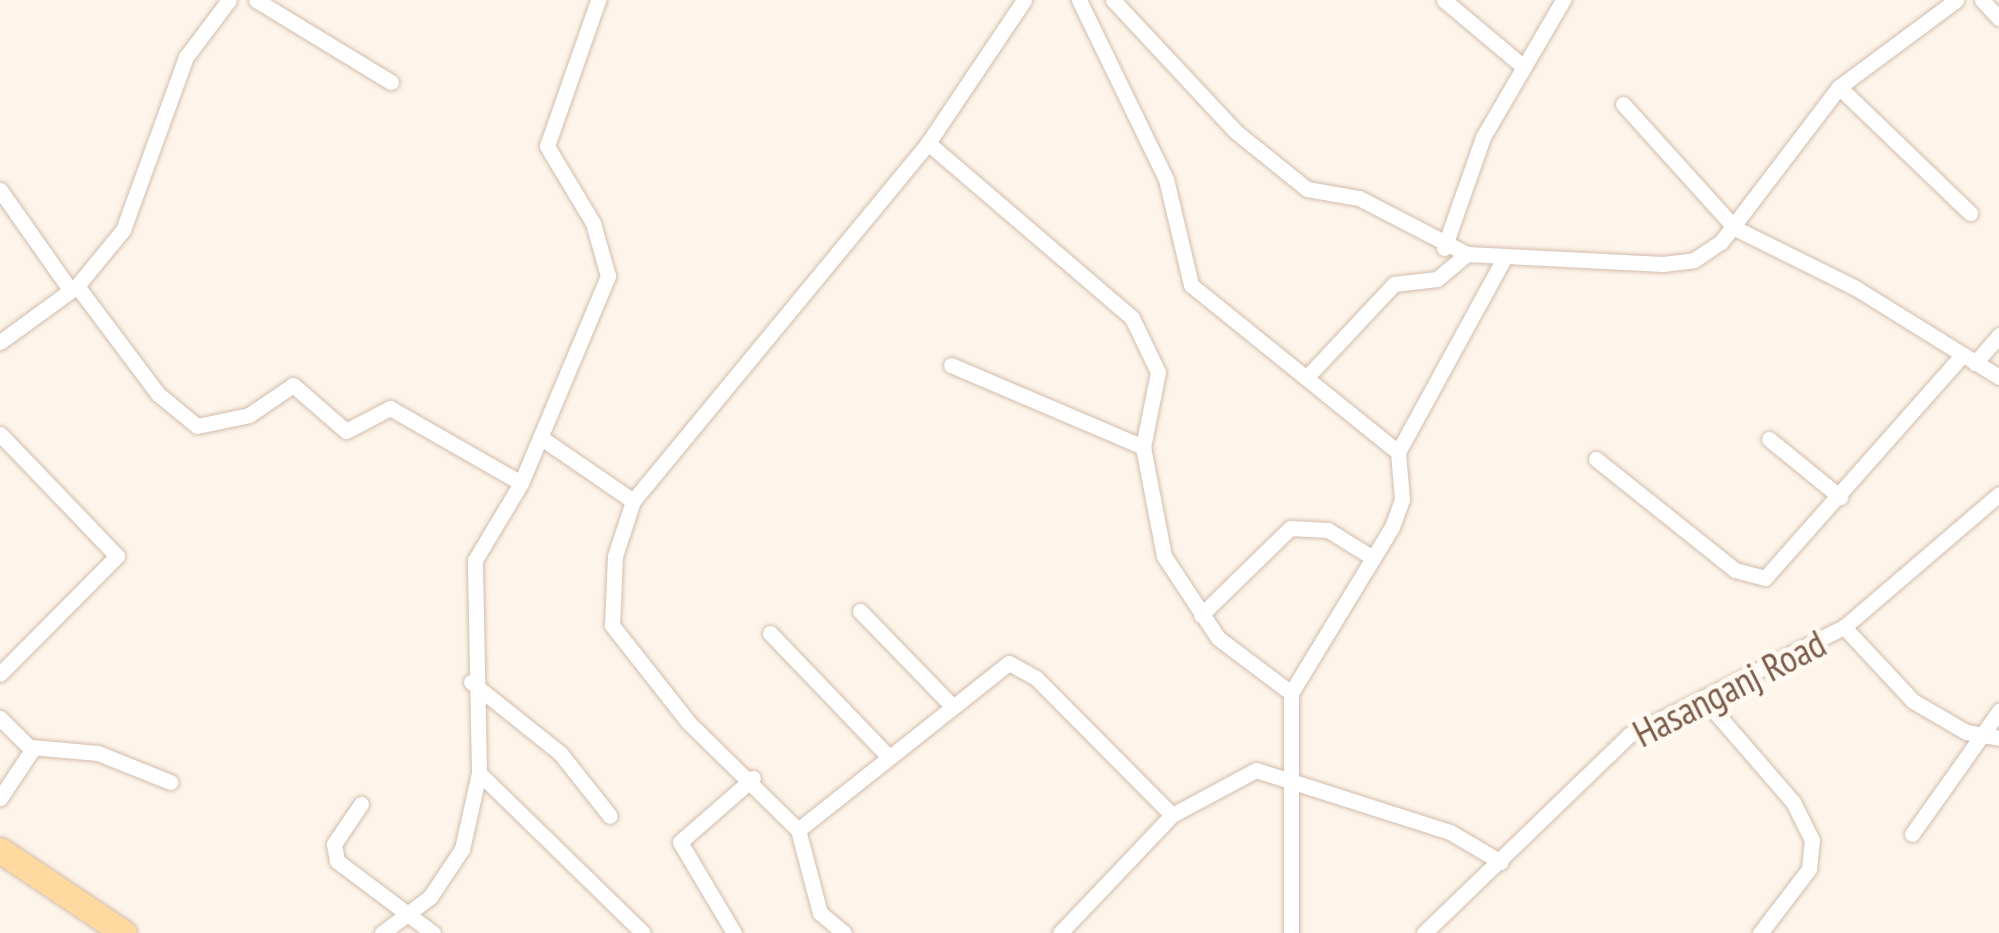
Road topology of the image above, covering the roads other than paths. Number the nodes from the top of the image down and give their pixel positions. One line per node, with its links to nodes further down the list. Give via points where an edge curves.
1 (229, 0): 23 (street, via 186,57 123,230)
2 (256, 0): 13 (street)
3 (598, 0): 31 (street, via 548,146 593,224 608,276)
4 (1024, 0): 16 (street)
5 (1079, 0): 29 (street, via 1166,179 1191,285)
6 (1113, 0): 20 (street, via 1281,174 1360,198)
7 (1444, 0): 12 (street)
8 (1563, 0): 12 (street)
9 (1956, 0): 14 (street)
10 (1982, 0): 11 (street)
11 (1999, 18)
12 (1520, 64): 20 (street)
13 (391, 82)
14 (1839, 87): 18 (street); 19 (street)
15 (1623, 104): 19 (street)
16 (928, 143): 33 (street, via 1132,318 1158,372); 39 (street)
17 (0, 190): 23 (street)
18 (1970, 213)
19 (1735, 228): 22 (street, via 1694,260); 26 (street)
20 (1444, 248): 21 (street)
21 (1468, 254): 22 (street); 29 (street, via 1437,279 1394,284)
22 (1502, 262): 34 (street)
23 (74, 289): 25 (street); 36 (street, via 158,394 197,426 248,415 293,385 346,431 390,408)
24 (1999, 334): 26 (street)
25 (0, 342)
26 (1969, 359): 28 (street); 38 (street)
27 (950, 366): 33 (street)
28 (1999, 377)
29 (1306, 378): 34 (street)
30 (0, 434): 45 (street, via 118,556)
31 (540, 437): 36 (street); 39 (street)
32 (1770, 439): 38 (street)
33 (1143, 447): 42 (street, via 1164,556)
34 (1398, 452): 40 (street, via 1402,499)
35 (1596, 459): 38 (street, via 1753,579 1776,572)
36 (521, 483): 46 (street, via 475,560)
37 (1999, 494): 43 (street, Hasanganj Road)
38 (1840, 497)
39 (633, 501): 57 (street, via 606,604 612,625 689,723)
40 (1373, 558): 42 (street, via 1328,530 1290,528); 47 (street)
41 (860, 611): 49 (street)
42 (1201, 615): 47 (street)
43 (1844, 627): 48 (street, Hasanganj Road); 52 (street, via 1913,701)
44 (770, 633): 54 (street)
45 (0, 674)
46 (471, 682): 55 (street); 62 (street, via 560,753)
47 (1291, 693): 56 (street)
48 (1702, 698): 66 (street, Hasanganj Road, via 1629,735); 77 (street, via 1793,802 1816,856)
49 (951, 705): 54 (street); 61 (street, via 997,666 1022,667)
50 (1999, 711): 52 (street)
51 (0, 718): 53 (street)
52 (1992, 737): 64 (street)
53 (31, 746): 58 (street, via 98,753); 59 (street)
54 (888, 756): 63 (street)
55 (479, 773): 67 (street, via 456,864); 71 (street)
56 (1290, 776): 61 (street, via 1242,772); 66 (street, via 1377,815 1450,832); 75 (street)
57 (753, 778): 63 (street); 72 (street, via 680,842)
58 (170, 782)
59 (0, 798)
60 (361, 804): 67 (street, via 333,853)
61 (1172, 815): 74 (street)
62 (610, 816)
63 (798, 830): 73 (street, via 820,913)
64 (1912, 834)
65 (0, 850): 68 (main road)
66 (1501, 862): 76 (street, Hasanganj Road)
67 (408, 913): 69 (street); 70 (street)
68 (124, 933)
69 (382, 933)
70 (433, 933)
71 (644, 933)
72 (734, 933)
73 (844, 933)
74 (1060, 933)
75 (1291, 933)
76 (1424, 933)
77 (1760, 933)

